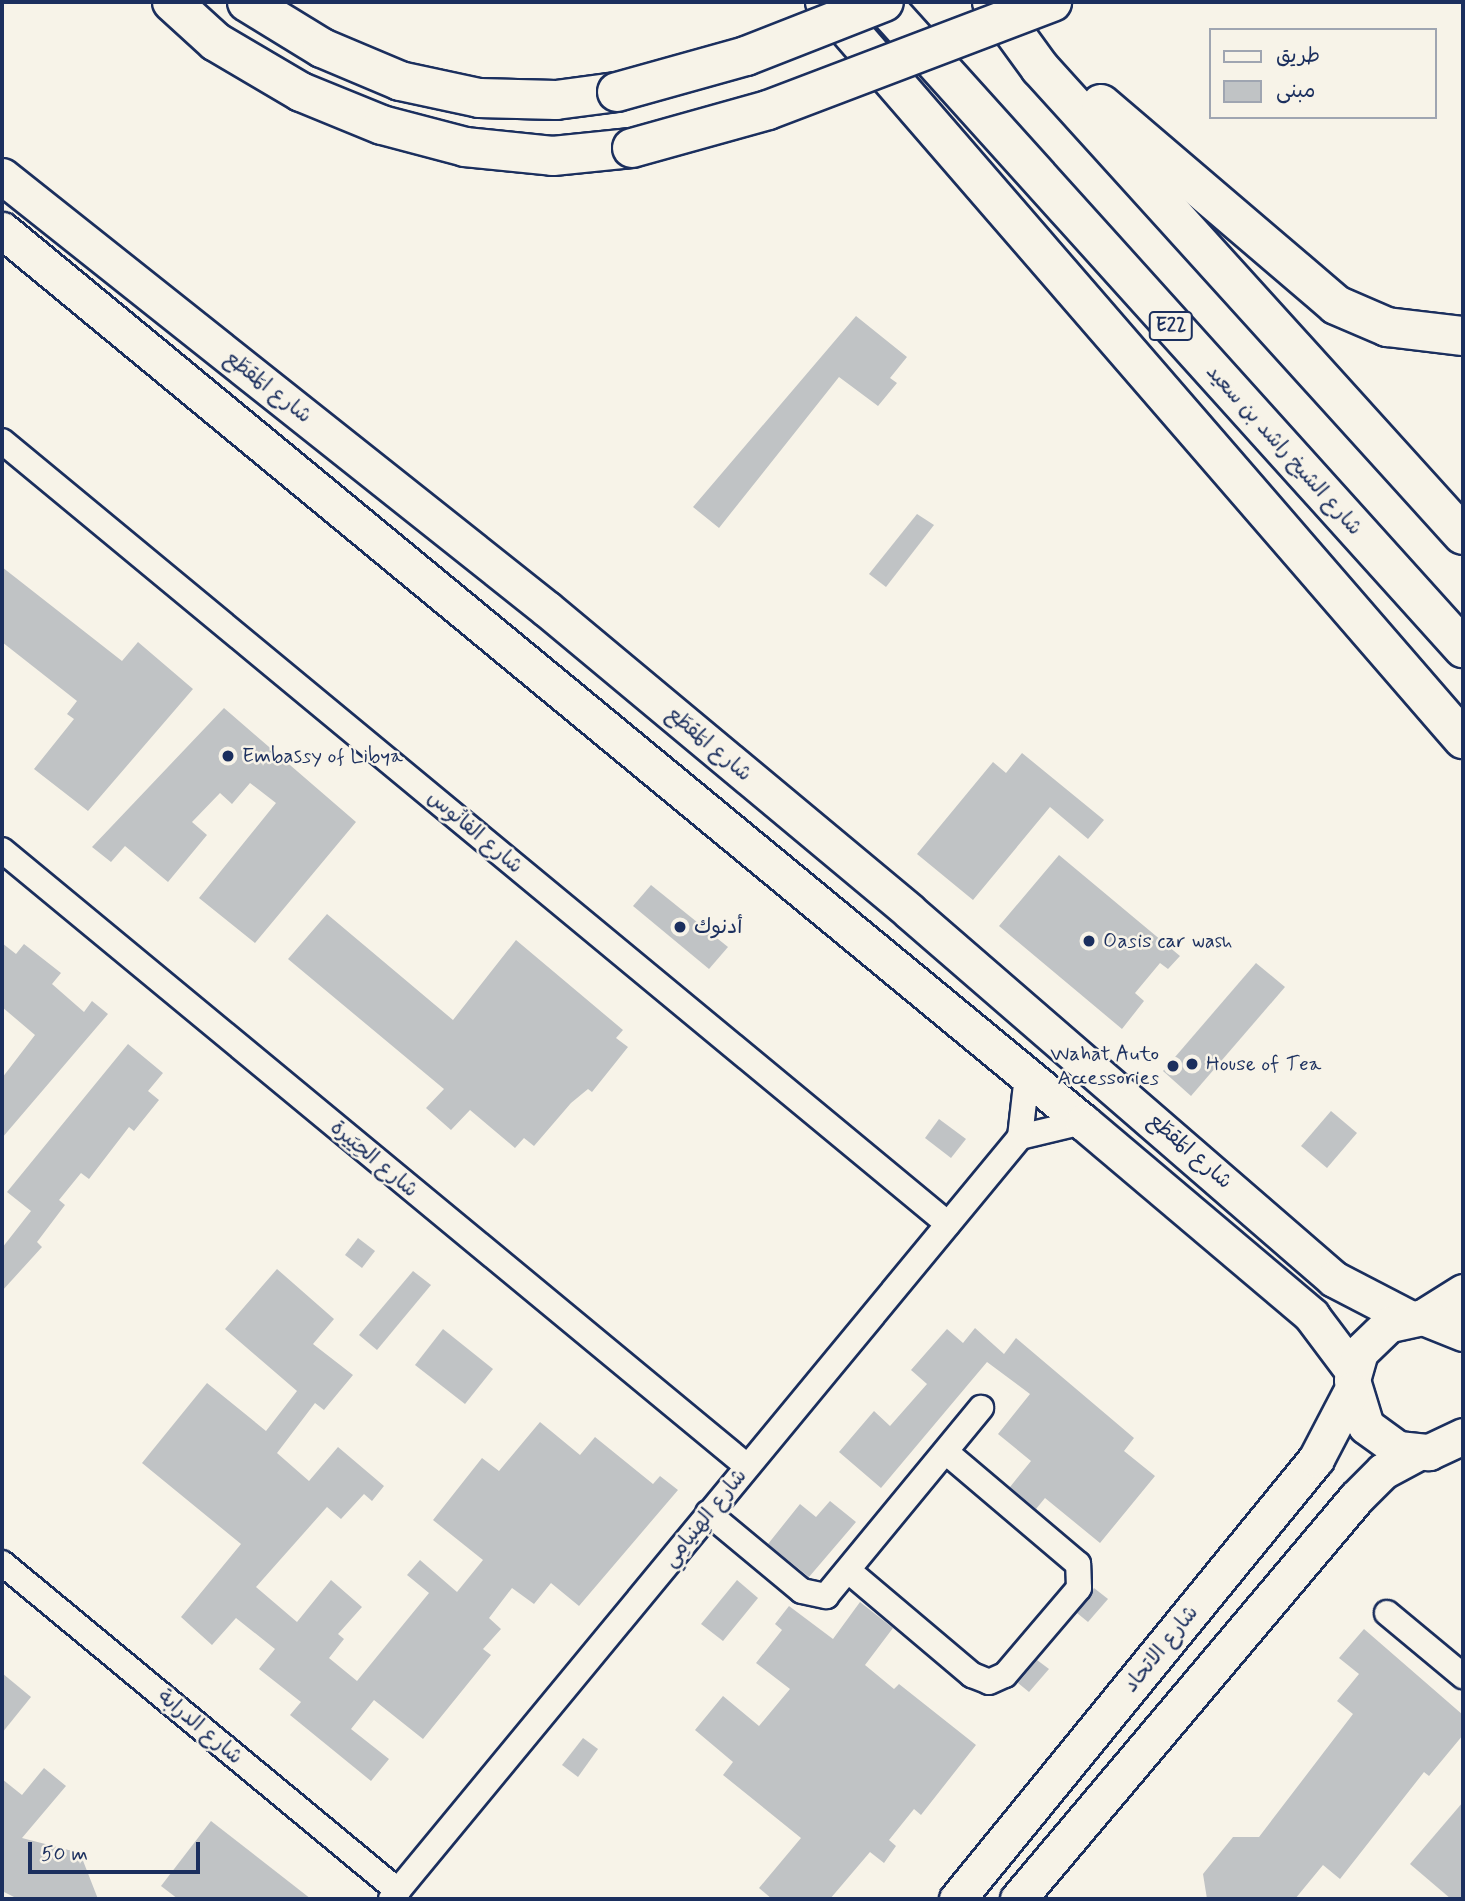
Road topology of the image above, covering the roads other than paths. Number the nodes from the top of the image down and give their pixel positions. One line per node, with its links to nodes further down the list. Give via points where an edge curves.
1 (172, 2): 6 (highway, bridge, via 216,42 290,86 382,125 465,147 553,156 632,148 768,110)
2 (247, 2): 4 (highway, bridge, via 322,48 400,80 479,98 556,100 617,92 746,56)
3 (825, 2): 14 (highway)
4 (883, 2): 13 (highway, شارع الشيخ راشد بن سعيد / E22)
5 (992, 2): 7 (highway)
6 (1052, 2)
7 (1040, 68): 10 (highway, via 1087,91 1336,305 1387,327); 12 (highway)
8 (2, 176): 21 (street, شارع المَقطَع, via 547,609 942,939 1334,1279)
9 (2, 230): 16 (street)
10 (1463, 336)
11 (2, 441): 19 (street, شارع الفانُوس)
12 (1463, 535)
13 (1463, 648)
14 (1463, 738)
15 (2, 850): 27 (street, شارع الحِيَيرة)
16 (1027, 1076): 17 (street); 18 (street)
17 (1083, 1122): 18 (street); 23 (street, via 1311,1315)
18 (1020, 1137): 19 (street, شارع الهِنيامِي)
19 (948, 1224): 27 (street, شارع الهِنيامِي)
20 (1463, 1292): 21 (street)
21 (1416, 1318): 22 (street, شارع المَقطَع); 23 (street, شارع الاتحاد, via 1372,1336)
22 (1463, 1333)
23 (1352, 1380): 25 (street, via 1366,1426 1389,1444); 34 (street, شارع الاتحاد, via 1316,1460)
24 (981, 1408): 26 (street)
25 (1446, 1449): 35 (street, via 1383,1471 1356,1498)
26 (946, 1452): 30 (street); 30 (street, via 1078,1564 1082,1582 1075,1593 1005,1675 989,1682 972,1675)
27 (747, 1466): 28 (street, شارع الهِنيامِي)
28 (708, 1513): 30 (street, via 809,1595 834,1592); 33 (street, شارع الهِنيامِي)
29 (2, 1563): 33 (street, شارع الدرابة)
30 (850, 1572)
31 (1387, 1613): 32 (street)
32 (1463, 1676)
33 (395, 1895)
34 (957, 1899)
35 (1018, 1899)

